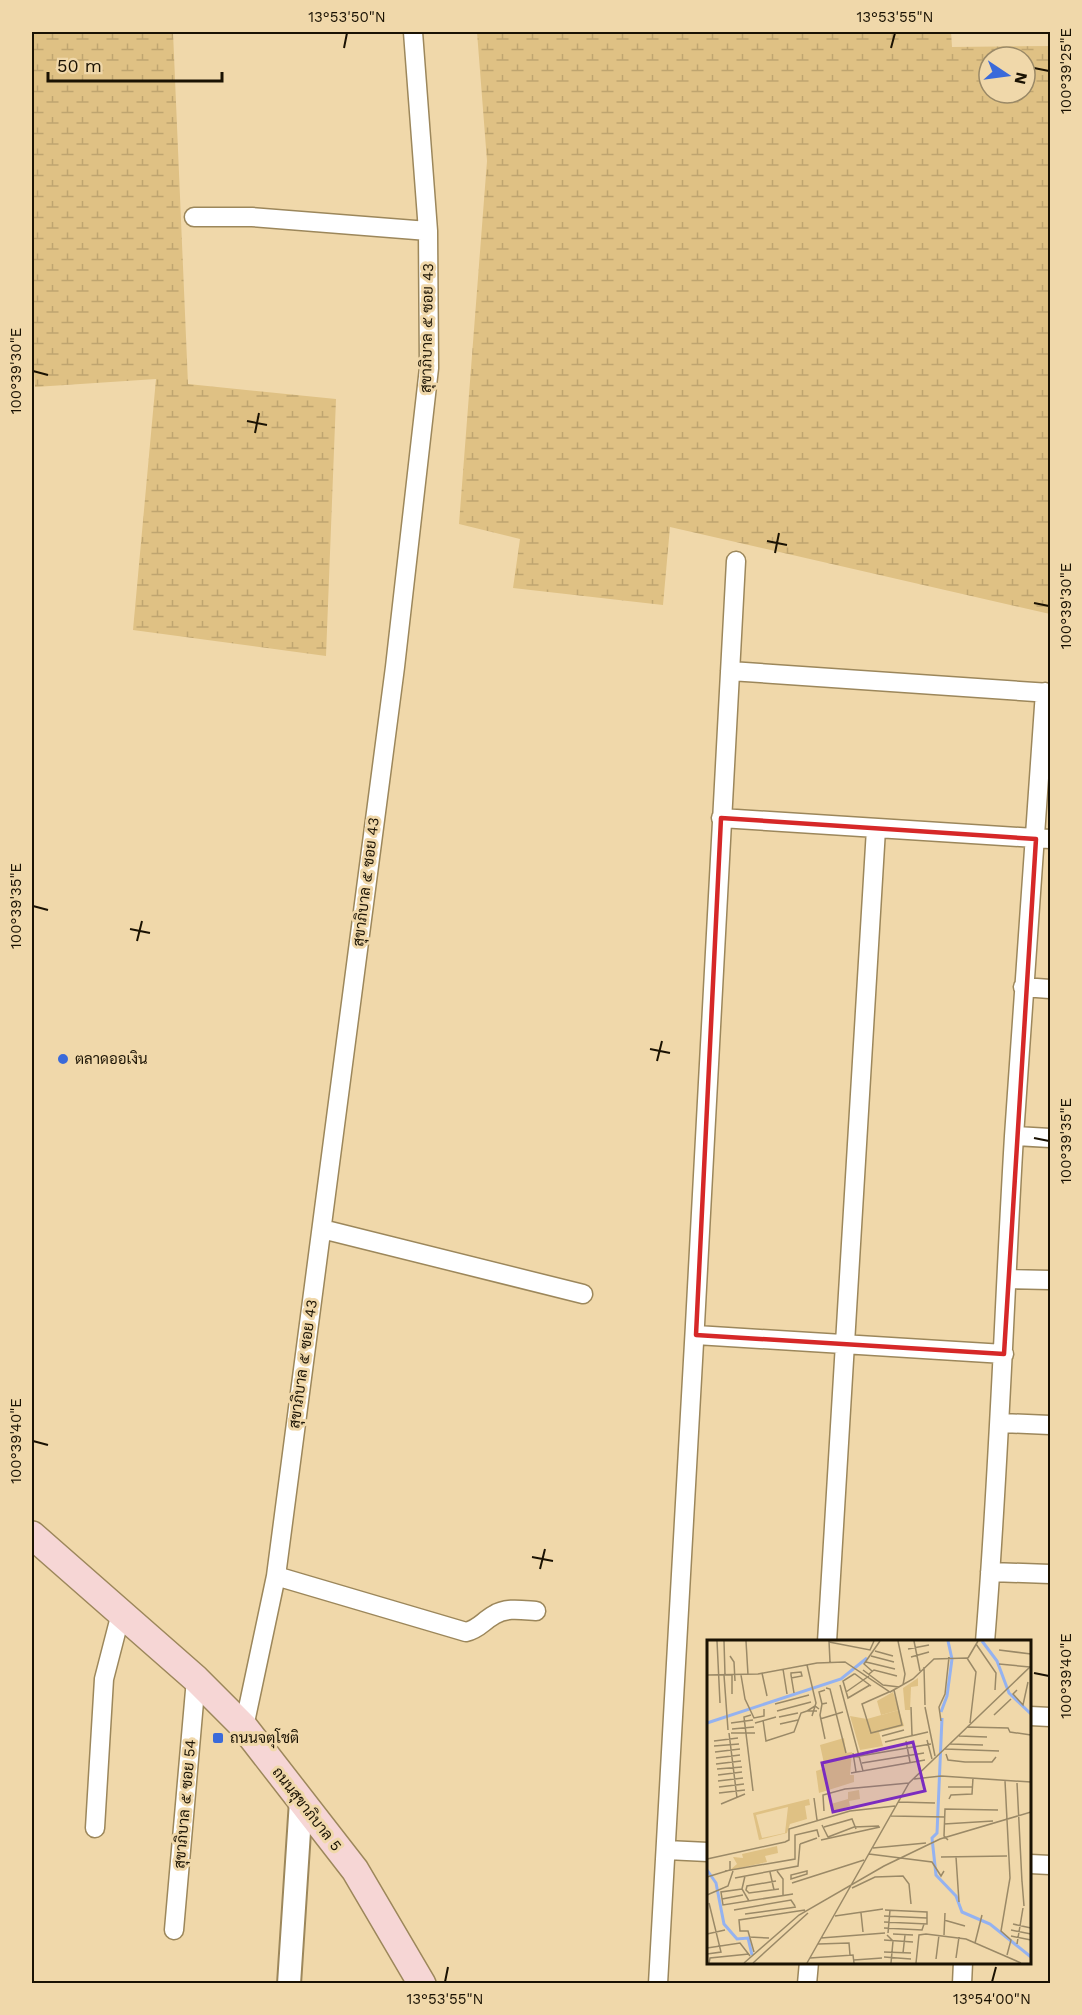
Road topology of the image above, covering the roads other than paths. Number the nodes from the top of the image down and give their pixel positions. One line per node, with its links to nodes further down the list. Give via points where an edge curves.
1 (413, 32): 3 (street, สุขาภิบาล ๕ ซอย 43)
2 (194, 218): 3 (street, via 252,217)
3 (428, 231): 14 (street, สุขาภิบาล ๕ ซอย 43, via 429,368 395,667)
4 (736, 561): 5 (street)
5 (730, 671): 6 (street); 7 (street)
6 (1048, 692): 9 (street)
7 (721, 818): 8 (street); 18 (street)
8 (876, 829): 9 (street); 19 (street)
9 (1043, 839): 10 (street)
10 (1023, 987): 11 (street); 12 (street)
11 (1050, 989)
12 (1014, 1136): 13 (street); 15 (street)
13 (1050, 1138)
14 (322, 1229): 17 (street); 26 (street, สุขาภิบาล ๕ ซอย 43)
15 (1008, 1279): 16 (street); 20 (street)
16 (1050, 1280)
17 (583, 1294)
18 (696, 1335): 19 (street); 37 (street)
19 (844, 1345): 20 (street); 29 (street)
20 (1004, 1354): 21 (street)
21 (1001, 1423): 22 (street); 24 (street)
22 (1050, 1425)
23 (32, 1535): 28 (main road, ถนนสุขาภิบาล 5)
24 (990, 1572): 25 (street); 30 (street)
25 (1050, 1574)
26 (276, 1576): 27 (street, via 466,1632 508,1610); 34 (street, สุขาภิบาล ๕ ซอย 43)
27 (536, 1611)
28 (121, 1613): 31 (main road, ถนนสุขาภิบาล 5); 36 (street, via 104,1679)
29 (827, 1640)
30 (985, 1640)
31 (196, 1679): 34 (main road, ถนนสุขาภิบาล 5); 41 (street, สุขาภิบาล ๕ ซอย 54)
32 (1031, 1716): 33 (street)
33 (1050, 1717)
34 (244, 1727): 35 (main road, ถนนสุขาภิบาล 5)
35 (301, 1801): 44 (street); 45 (main road, ถนนสุขาภิบาล 5, via 355,1870)
36 (95, 1828)
37 (666, 1850): 38 (street); 46 (street)
38 (707, 1852)
39 (1031, 1864): 40 (street)
40 (1050, 1865)
41 (174, 1930)
42 (809, 1964): 47 (street)
43 (963, 1964): 48 (street)
44 (289, 1983)
45 (422, 1983)
46 (658, 1983)
47 (807, 1983)
48 (962, 1983)

